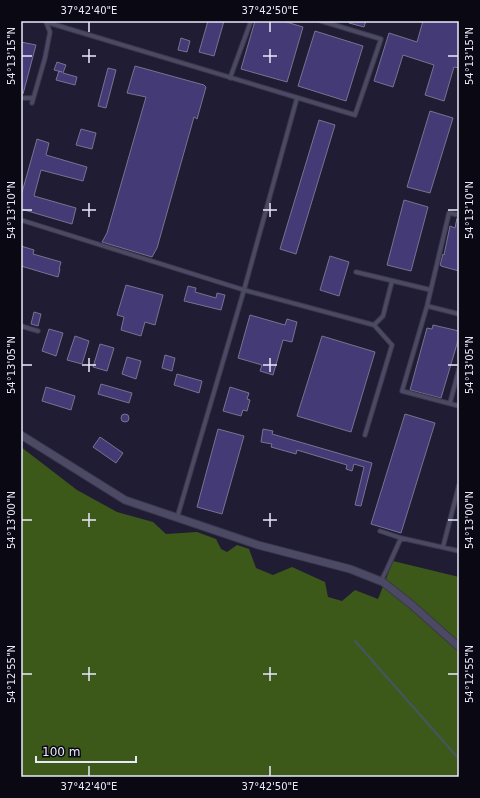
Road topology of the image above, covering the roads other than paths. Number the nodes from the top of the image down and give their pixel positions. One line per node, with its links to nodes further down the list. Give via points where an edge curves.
1 (251, 21): 4 (lane)
2 (321, 21): 6 (lane, via 381,39 355,115)
3 (46, 22): 4 (lane); 5 (lane, via 50,32 33,100)
4 (230, 78): 6 (lane)
5 (21, 98)
6 (297, 98): 11 (lane)
7 (459, 215): 12 (lane, via 449,213)
8 (21, 220): 11 (lane)
9 (356, 272): 10 (lane)
10 (392, 281): 12 (lane); 15 (lane, via 383,316)
11 (244, 290): 15 (lane); 24 (lane)
12 (431, 290): 13 (lane)
13 (427, 306): 14 (lane); 19 (lane, via 402,391)
14 (459, 314)
15 (374, 324): 22 (lane, via 392,345)
16 (21, 326): 17 (lane)
17 (38, 331)
18 (459, 369): 19 (lane)
19 (450, 403): 20 (lane)
20 (459, 406)
21 (21, 435): 24 (street, via 125,500)
22 (365, 435)
23 (459, 485): 27 (lane)
24 (177, 518): 29 (street, via 258,545 350,569)
25 (380, 531): 26 (lane)
26 (400, 538): 27 (lane); 29 (lane)
27 (442, 547): 28 (lane)
28 (459, 551)
29 (381, 581): 30 (street)
30 (459, 647)

